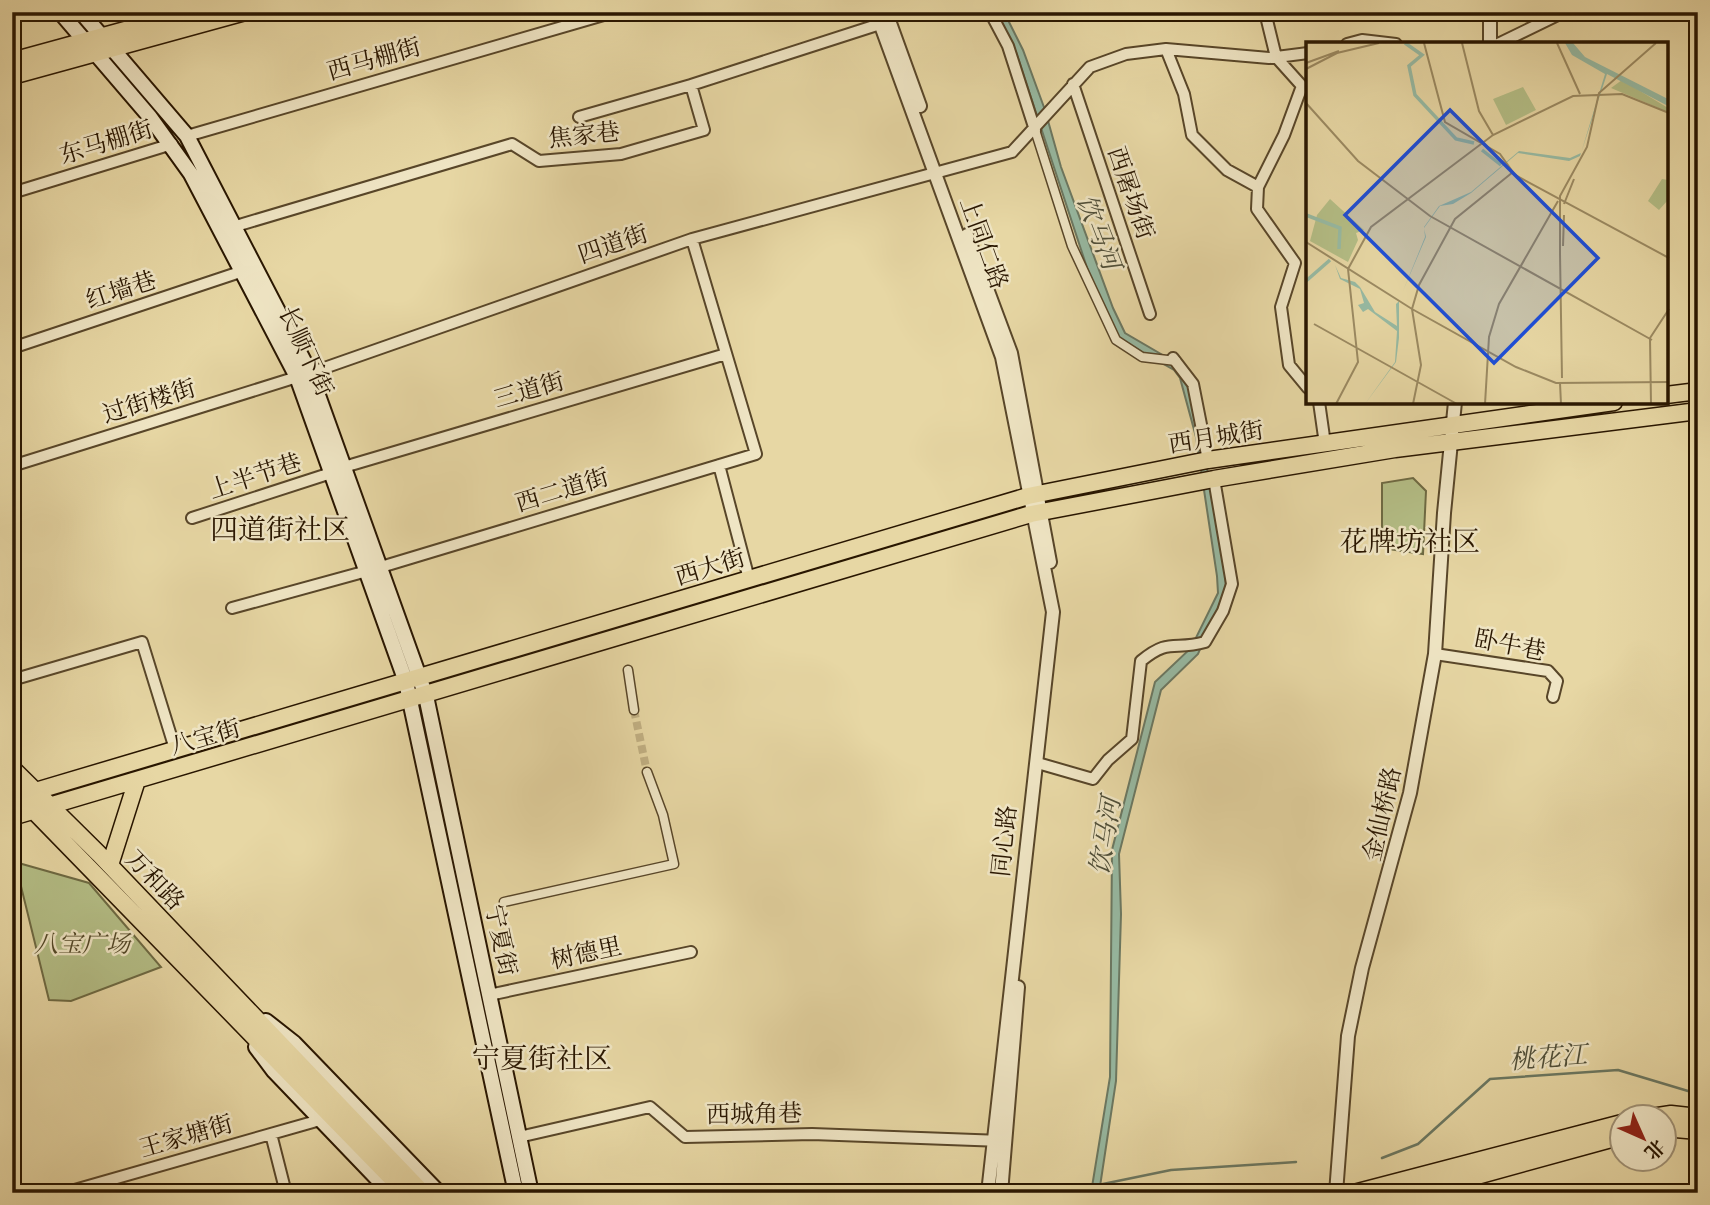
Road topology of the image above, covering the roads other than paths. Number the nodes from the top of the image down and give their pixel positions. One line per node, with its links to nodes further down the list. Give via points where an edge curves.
1 (60, 12): 18 (main road, 长顺下街)
2 (81, 12): 13 (main road, 长顺下街)
3 (191, 12): 13 (main road)
4 (245, 12): 20 (main road)
5 (614, 12): 29 (street, 西马棚街)
6 (990, 12): 28 (street, via 1008,46)
7 (1265, 12): 22 (street)
8 (1490, 12): 16 (street)
9 (1564, 12): 17 (street)
10 (1592, 12): 11 (street)
11 (1698, 14)
12 (881, 16): 26 (street); 31 (street, 上同仁路)
13 (102, 37): 18 (main road); 20 (main road, 长顺下街)
14 (1354, 42): 15 (street)
15 (1379, 42)
16 (1490, 42)
17 (1502, 42)
18 (90, 48): 20 (main road); 23 (main road); 24 (main road); 30 (main road, 长顺下街)
19 (1166, 49): 22 (street, 四道街); 25 (street, 四道街, via 1090,67); 32 (street, via 1184,94 1192,135 1227,170)
20 (114, 50): 29 (main road, 长顺下街)
21 (1306, 53): 22 (street, 四道街)
22 (1276, 57): 32 (street, via 1302,86)
23 (12, 61)
24 (12, 76)
25 (1073, 84): 28 (street, 四道街); 37 (street, 西屠场街)
26 (691, 85): 27 (street); 34 (street, 焦家巷, via 704,130 621,154 539,161 512,144)
27 (579, 117)
28 (1037, 128): 31 (street, 四道街, via 1012,152); 40 (street, via 1072,246 1116,340 1142,357)
29 (187, 135): 34 (main road, 长顺下街)
30 (172, 144): 33 (street, 东马棚街); 36 (main road, 长顺下街)
31 (939, 171): 35 (street, 四道街); 57 (street, 上同仁路, via 1002,357)
32 (1258, 187): 42 (street, via 1257,209 1295,263 1281,307 1289,365)
33 (12, 193)
34 (236, 226): 41 (main road, 长顺下街)
35 (692, 239): 39 (street); 41 (street, 四道街)
36 (243, 271): 38 (street, 红墙巷); 41 (main road, 长顺下街)
37 (1150, 314)
38 (12, 348)
39 (726, 354): 53 (street, 西二道街, via 756,454); 55 (street, 三道街)
40 (1173, 360): 52 (street, via 1193,384)
41 (304, 375): 54 (street, 过街楼街); 55 (main road, 长顺下街)
42 (1306, 387)
43 (1698, 391): 44 (main road)
44 (1668, 395)
45 (1319, 404): 51 (street)
46 (1455, 404): 49 (street, 金仙桥路)
47 (1599, 404): 49 (main road, 西月城街)
48 (1698, 411): 50 (main road, 西月城街)
49 (1453, 424): 50 (street, 金仙桥路); 51 (main road, 西月城街)
50 (1450, 442): 56 (main road, 西月城街); 63 (street, 金仙桥路)
51 (1325, 444): 52 (main road, 西月城街)
52 (1208, 460): 57 (main road, 西月城街)
53 (719, 465): 60 (street, 西二道街); 61 (street)
54 (12, 466)
55 (338, 470): 59 (street, 上半节巷); 60 (main road, 长顺下街)
56 (1214, 479): 58 (main road, 西月城街); 71 (street, via 1232,584 1223,611 1204,642 1170,644 1141,661 1132,739 1093,779)
57 (1033, 495): 58 (street, 同心路); 61 (main road, 西大街)
58 (1036, 513): 68 (main road, 西大街); 71 (street, via 1058,617); 93 (street, 同心路, via 1053,612)
59 (192, 518)
60 (374, 569): 62 (street, 西二道街); 66 (main road, 长顺下街)
61 (750, 579): 66 (main road, 西大街)
62 (232, 608)
63 (1435, 654): 67 (street, 卧牛巷, via 1548,671 1557,681); 104 (street, 金仙桥路, via 1410,793 1348,1036)
64 (628, 670): 69 (street)
65 (12, 680): 70 (street, via 142,642)
66 (413, 680): 68 (main road, 长顺下街); 70 (main road, 八宝街)
67 (1553, 697)
68 (419, 698): 74 (main road, 八宝街); 82 (main road, 宁夏街); 100 (main road, 宁夏街)
69 (634, 710)
70 (174, 749): 75 (main road, 八宝街)
71 (1041, 764): 93 (street)
72 (12, 768): 75 (main road)
73 (647, 772): 80 (street, via 674,864)
74 (137, 780): 76 (main road, 八宝街); 79 (main road)
75 (20, 793): 76 (main road, 万和路); 77 (main road, 万和路)
76 (52, 807): 77 (main road, 八宝街); 79 (main road, 万和路)
77 (35, 812): 78 (main road, 八宝街); 83 (main road, 万和路)
78 (12, 817)
79 (110, 865): 83 (main road, 万和路)
80 (504, 902)
81 (691, 952): 82 (street, 树德里)
82 (489, 995): 91 (main road, 宁夏街)
83 (236, 1007): 86 (main road, 万和路, via 274,1070); 97 (main road, 万和路); 98 (main road, 万和路); 99 (main road, 万和路, via 294,1043)
84 (1678, 1115): 85 (main road)
85 (1698, 1117)
86 (320, 1120): 90 (street, 王家塘街); 96 (main road, 万和路)
87 (1608, 1127): 105 (main road)
88 (1678, 1129): 89 (main road)
89 (1698, 1131)
90 (271, 1134): 94 (street, 王家塘街); 95 (street)
91 (519, 1137): 93 (street, 西城角巷, via 650,1107 685,1137 812,1134); 101 (main road, 宁夏街)
92 (1608, 1140): 106 (main road)
93 (999, 1141): 102 (street, 同心路); 103 (street)
94 (64, 1193)
95 (286, 1193)
96 (391, 1193)
97 (406, 1193)
98 (423, 1193)
99 (439, 1193)
100 (516, 1193)
101 (531, 1193)
102 (988, 1193)
103 (1001, 1193)
104 (1336, 1193)
105 (1354, 1193)
106 (1415, 1193)

